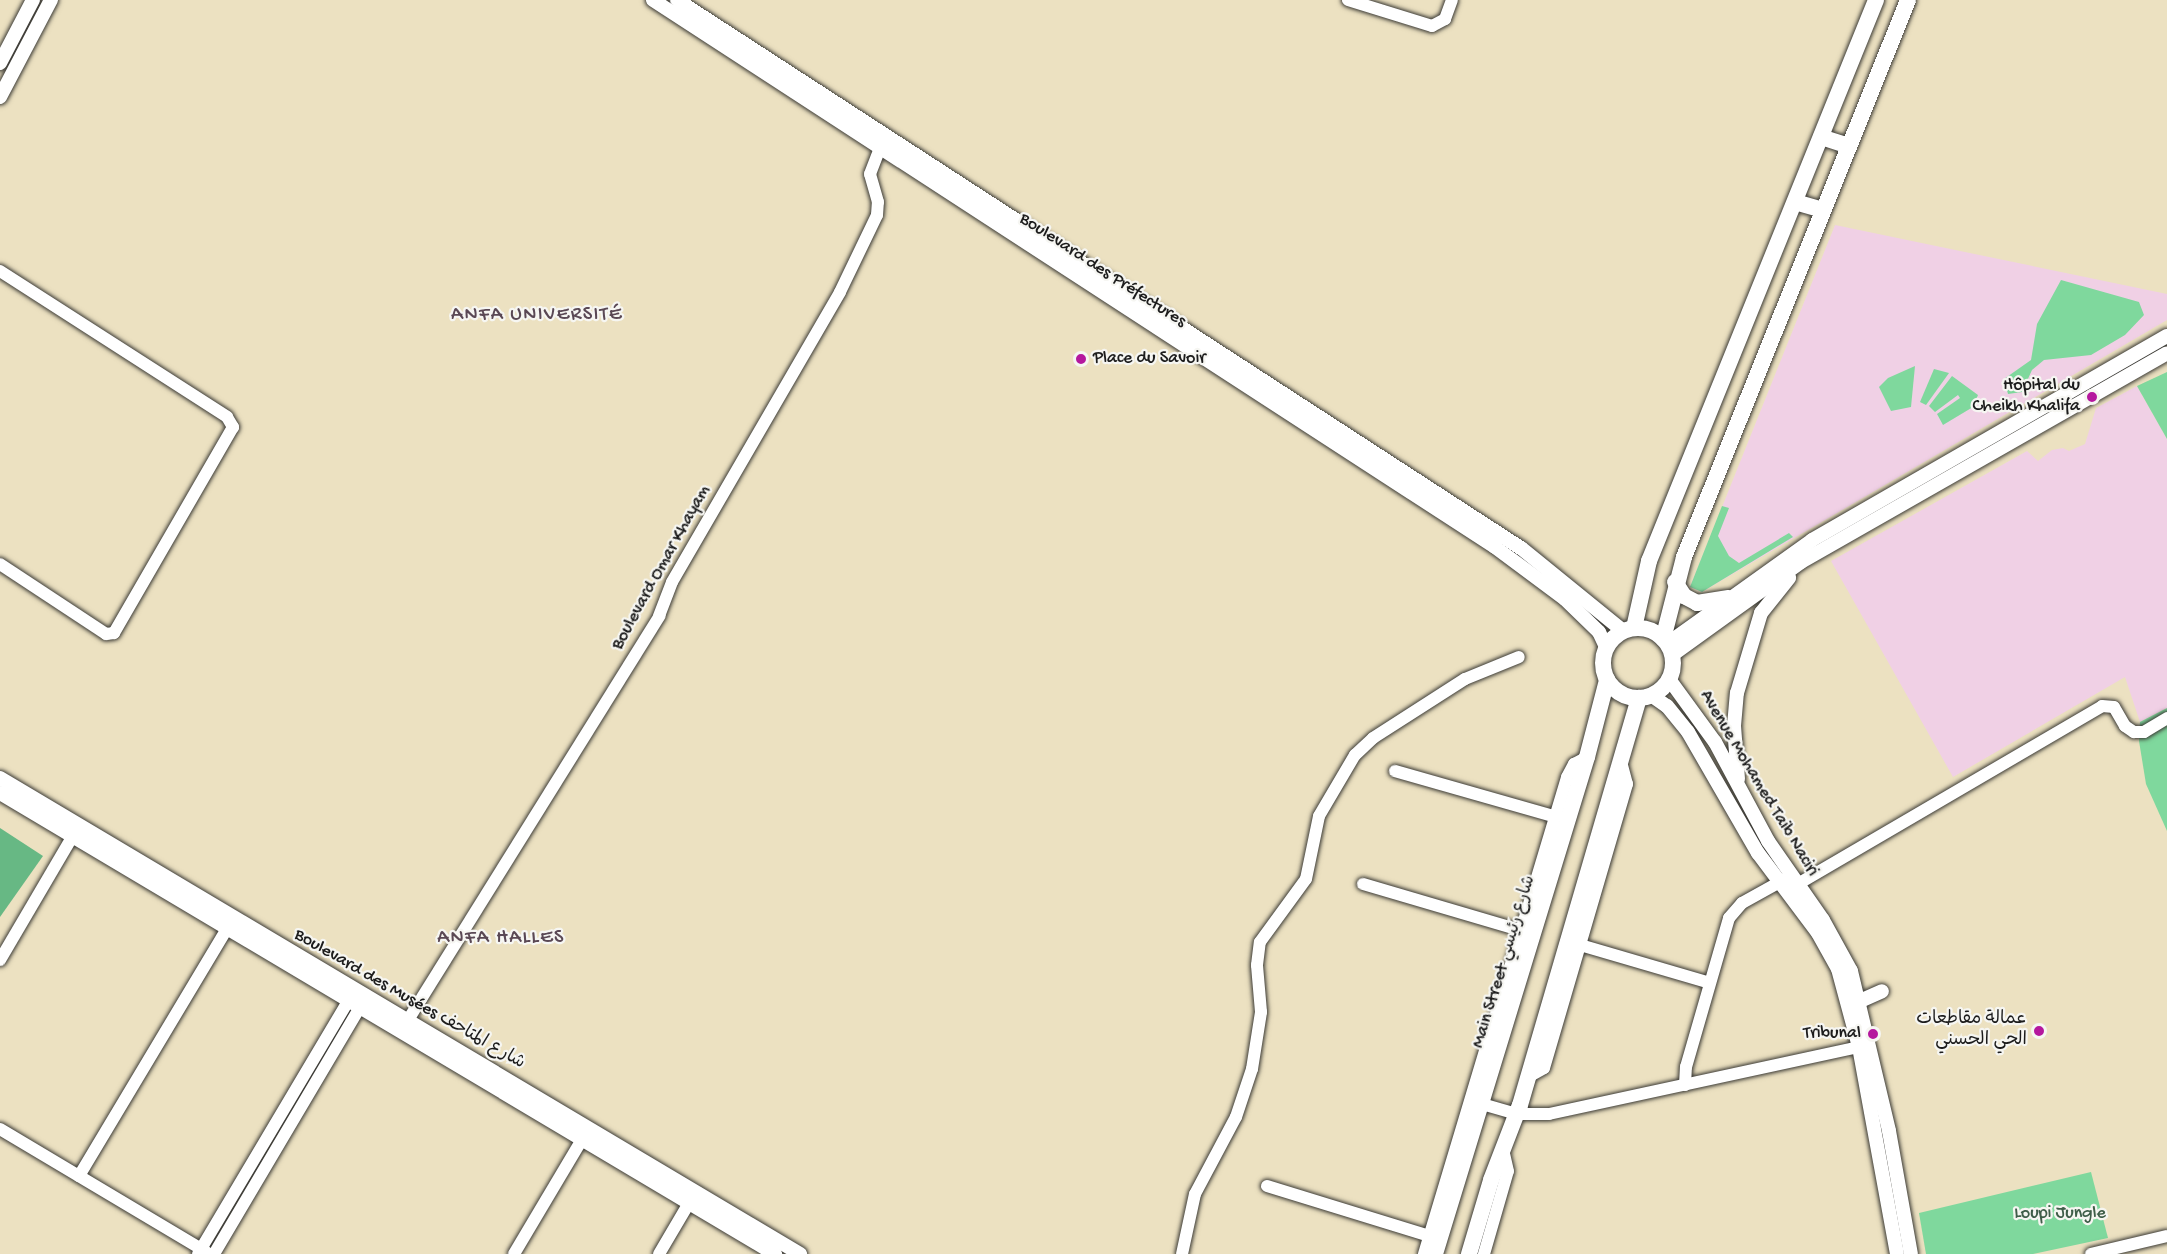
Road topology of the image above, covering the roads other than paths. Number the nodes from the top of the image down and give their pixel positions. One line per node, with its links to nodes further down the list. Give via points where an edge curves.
1 (33, 0): 9 (street)
2 (51, 0): 10 (street)
3 (653, 0): 13 (street, Boulevard des Préfectures)
4 (677, 0): 13 (street, Boulevard des Préfectures)
5 (1348, 0): 6 (street, via 1432,26 1445,19)
6 (1452, 0)
7 (1876, 0): 11 (main road)
8 (1908, 0): 12 (main road)
9 (0, 63)
10 (0, 97)
11 (1821, 137): 12 (main road); 14 (main road)
12 (1849, 146): 15 (main road)
13 (886, 148): 17 (street, Boulevard des Préfectures); 50 (street, Boulevard Omar Khayam, via 870,174 878,197 877,215 840,292 672,582 659,616)
14 (1795, 201): 15 (main road); 24 (main road, via 1649,561)
15 (1823, 210): 22 (main road)
16 (0, 271): 21 (street, via 227,417 233,427 114,633 106,634)
17 (1112, 292): 24 (street, Boulevard des Préfectures, via 1521,548); 26 (street, Boulevard des Préfectures, via 1521,565 1593,626)
18 (2167, 336): 23 (street, via 1812,540)
19 (2167, 353): 20 (street)
20 (1800, 562): 25 (street); 36 (street, via 1766,604 1754,631 1734,715)
21 (0, 564)
22 (1676, 582): 23 (main road, via 1684,596 1697,603); 25 (main road)
23 (1729, 598): 25 (street)
24 (1629, 629): 25 (main road, via 1653,632); 26 (main road)
25 (1668, 646): 28 (main road)
26 (1606, 647): 29 (main road, via 1603,664)
27 (1519, 657): 70 (street, via 1465,679 1366,743 1319,816 1303,886 1272,921 1260,942 1257,965 1262,1012 1252,1069 1236,1117 1195,1194)
28 (1669, 679): 30 (main road); 36 (street, Avenue Mohamed Taib Naciri, via 1708,730)
29 (1607, 680): 30 (main road, via 1620,694); 32 (main road, Main Street شارع رئيسي)
30 (1645, 696): 33 (main road); 41 (street, Avenue Mohamed Taib Naciri, via 1667,706 1688,732)
31 (2167, 718): 41 (street, via 2144,732 2134,732 2125,726 2114,707 2102,706)
32 (1587, 757): 38 (street, via 1571,768); 54 (main road, Main Street شارع رئيسي)
33 (1621, 761): 44 (street, via 1627,784); 52 (main road)
34 (1395, 771): 38 (street)
35 (0, 778): 39 (street, Boulevard des Musées شارع المتاحف)
36 (1737, 784): 41 (street, Avenue Mohamed Taib Naciri)
37 (0, 793): 39 (street, Boulevard des Musées شارع المتاحف)
38 (1556, 817): 43 (street)
39 (76, 831): 42 (street, Boulevard des Musées شارع المتاحف); 45 (street); 48 (street, Boulevard des Musées شارع المتاحف)
40 (1363, 884): 43 (street)
41 (1788, 884): 46 (street, via 1732,913); 49 (street, Avenue Mohamed Taib Naciri, via 1843,953); 51 (street, Avenue Mohamed Taib Naciri, via 1832,956)
42 (227, 929): 48 (street, Boulevard des Musées شارع المتاحف); 59 (street)
43 (1523, 931): 62 (street)
44 (1580, 945): 46 (street); 52 (street, via 1544,1068)
45 (0, 960)
46 (1710, 983): 53 (street, via 1686,1067)
47 (1882, 991): 49 (street)
48 (358, 999): 50 (street, Boulevard des Musées شارع المتاحف); 57 (street, Boulevard des Musées شارع المتاحف); 64 (street); 65 (street)
49 (1860, 1000): 76 (street, Avenue Mohamed Taib Naciri)
50 (408, 1020): 57 (street, Boulevard des Musées شارع المتاحف)
51 (1859, 1047): 53 (street); 75 (street, Avenue Mohamed Taib Naciri)
52 (1528, 1077): 55 (main road)
53 (1685, 1085): 55 (street, via 1549,1114)
54 (1482, 1104): 55 (street); 72 (main road, Main Street شارع رئيسي)
55 (1518, 1114): 58 (main road)
56 (0, 1129): 59 (street)
57 (586, 1131): 61 (street, Boulevard des Musées شارع المتاحف); 66 (street); 69 (street, Boulevard des Musées شارع المتاحف)
58 (1503, 1149): 73 (main road); 74 (street, via 1508,1170)
59 (79, 1176): 64 (street)
60 (1267, 1186): 62 (street)
61 (689, 1203): 67 (street); 68 (street, Boulevard des Musées شارع المتاحف)
62 (1430, 1236): 71 (street)
63 (2167, 1236): 77 (street)
64 (203, 1252)
65 (214, 1254)
66 (514, 1254)
67 (659, 1254)
68 (775, 1254)
69 (800, 1254)
70 (1182, 1254)
71 (1424, 1254)
72 (1435, 1254)
73 (1469, 1254)
74 (1484, 1254)
75 (1897, 1254)
76 (1911, 1254)
77 (2091, 1254)

